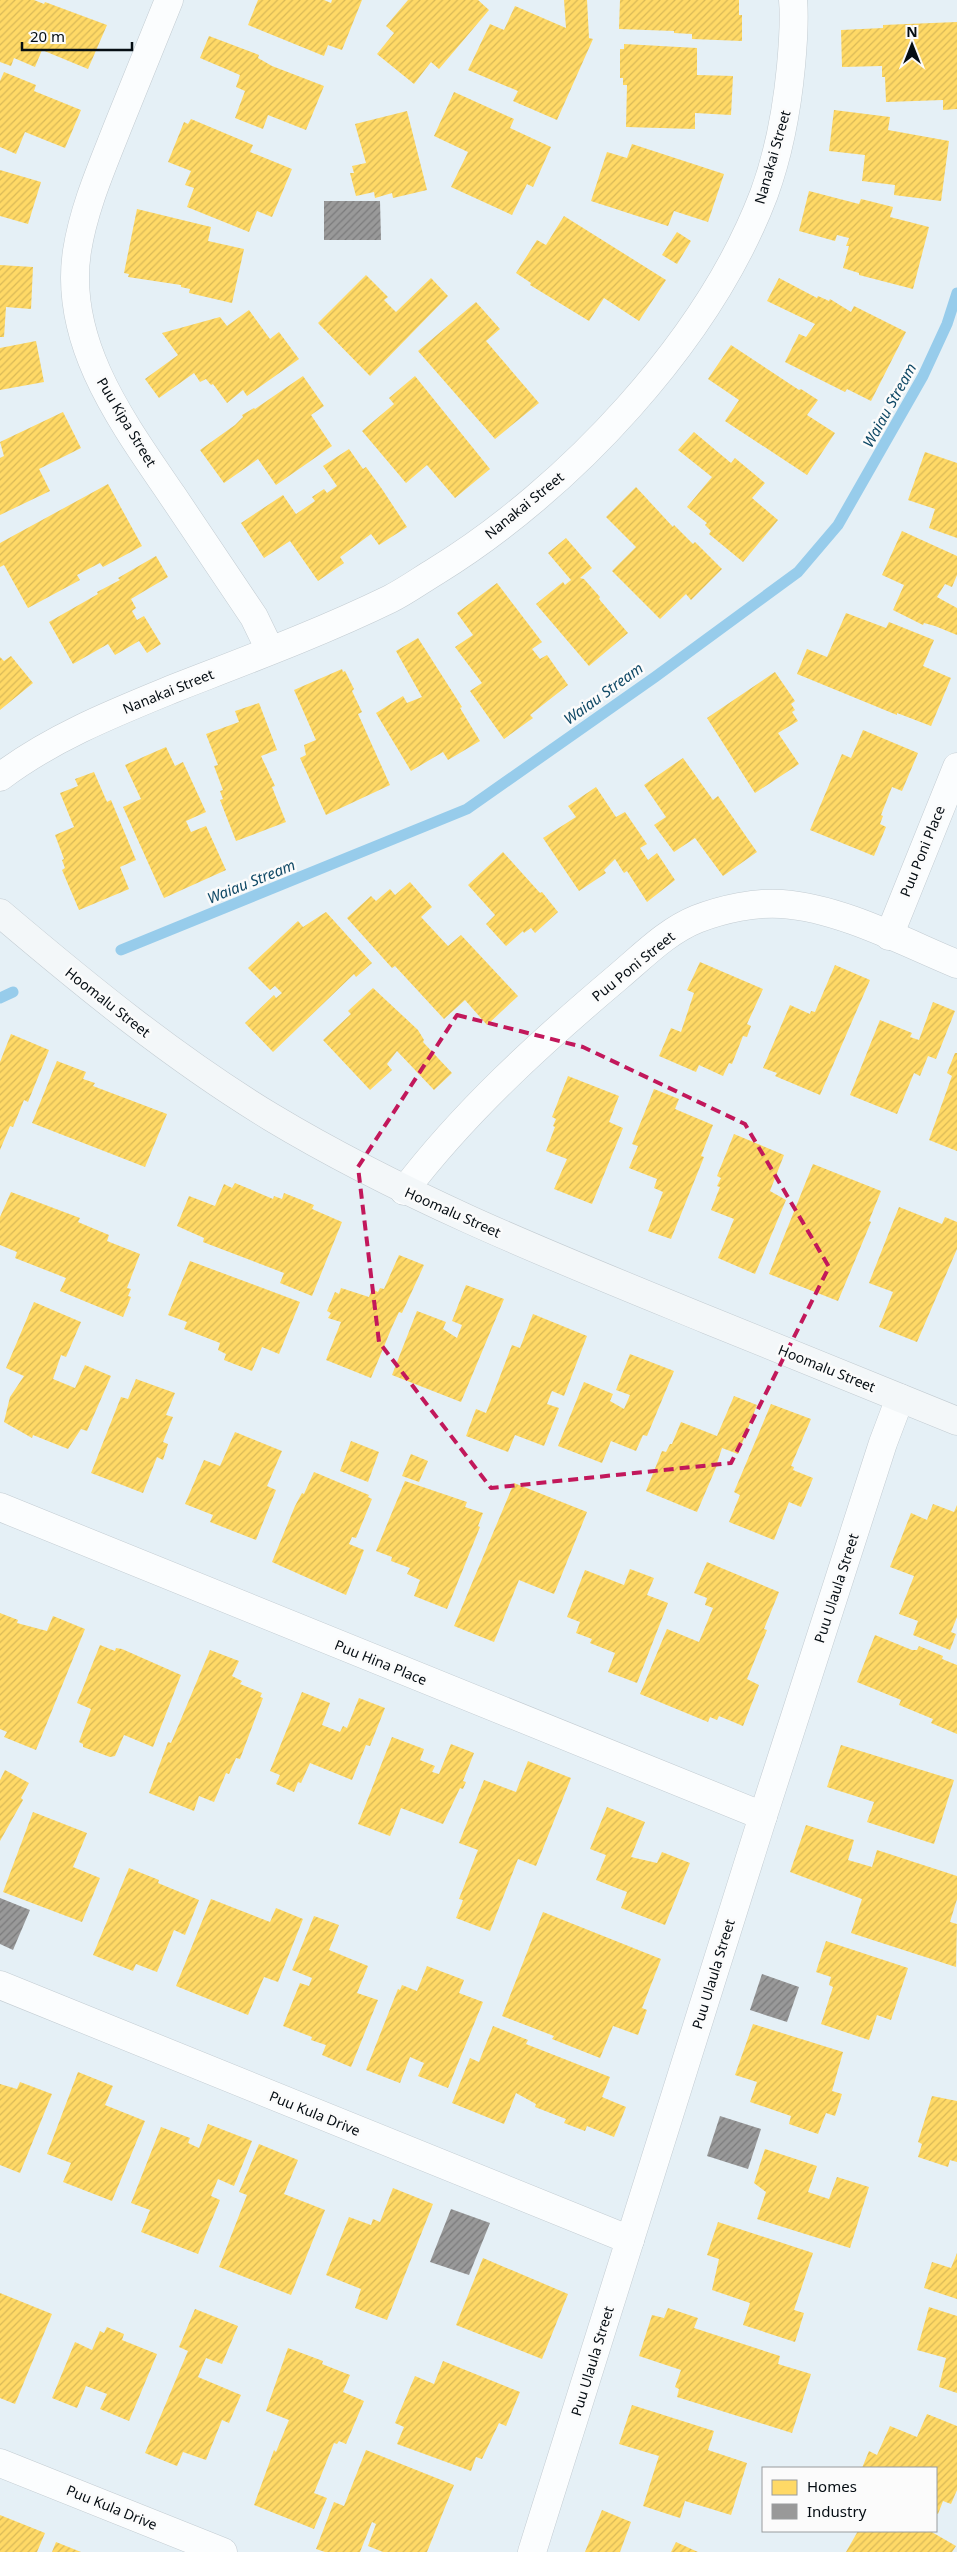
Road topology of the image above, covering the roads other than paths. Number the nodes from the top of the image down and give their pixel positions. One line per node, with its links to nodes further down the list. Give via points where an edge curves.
1 (169, 0): 3 (street, Puu Kipa Street, via 85,215 77,252 76,290 80,318 89,354 125,425 254,617)
2 (793, 0): 3 (street, Nanakai Street, via 788,100 764,192 727,273 674,353 603,435 513,518 455,560 393,597)
3 (270, 650): 5 (street, Nanakai Street, via 88,725 43,748)
4 (957, 767): 7 (street, Puu Poni Place)
5 (0, 777)
6 (0, 913): 9 (street, Hoomalu Street, via 84,984 215,1081 302,1135)
7 (889, 936): 8 (street, Puu Poni Street); 9 (street, Puu Poni Street, via 823,910 781,904 735,907 696,919 667,936 586,1004 485,1098 435,1151)
8 (957, 964)
9 (404, 1191): 10 (street, Hoomalu Street, via 563,1262)
10 (900, 1398): 11 (street, Hoomalu Street); 13 (street, Puu Ulaula Street)
11 (957, 1420)
12 (0, 1507): 13 (street, Puu Hina Place)
13 (763, 1816): 15 (street, Puu Ulaula Street)
14 (0, 1985): 15 (street, Puu Kula Drive)
15 (630, 2240): 18 (street, Puu Ulaula Street)
16 (0, 2463): 17 (street, Puu Kula Drive)
17 (223, 2552)
18 (532, 2552)

